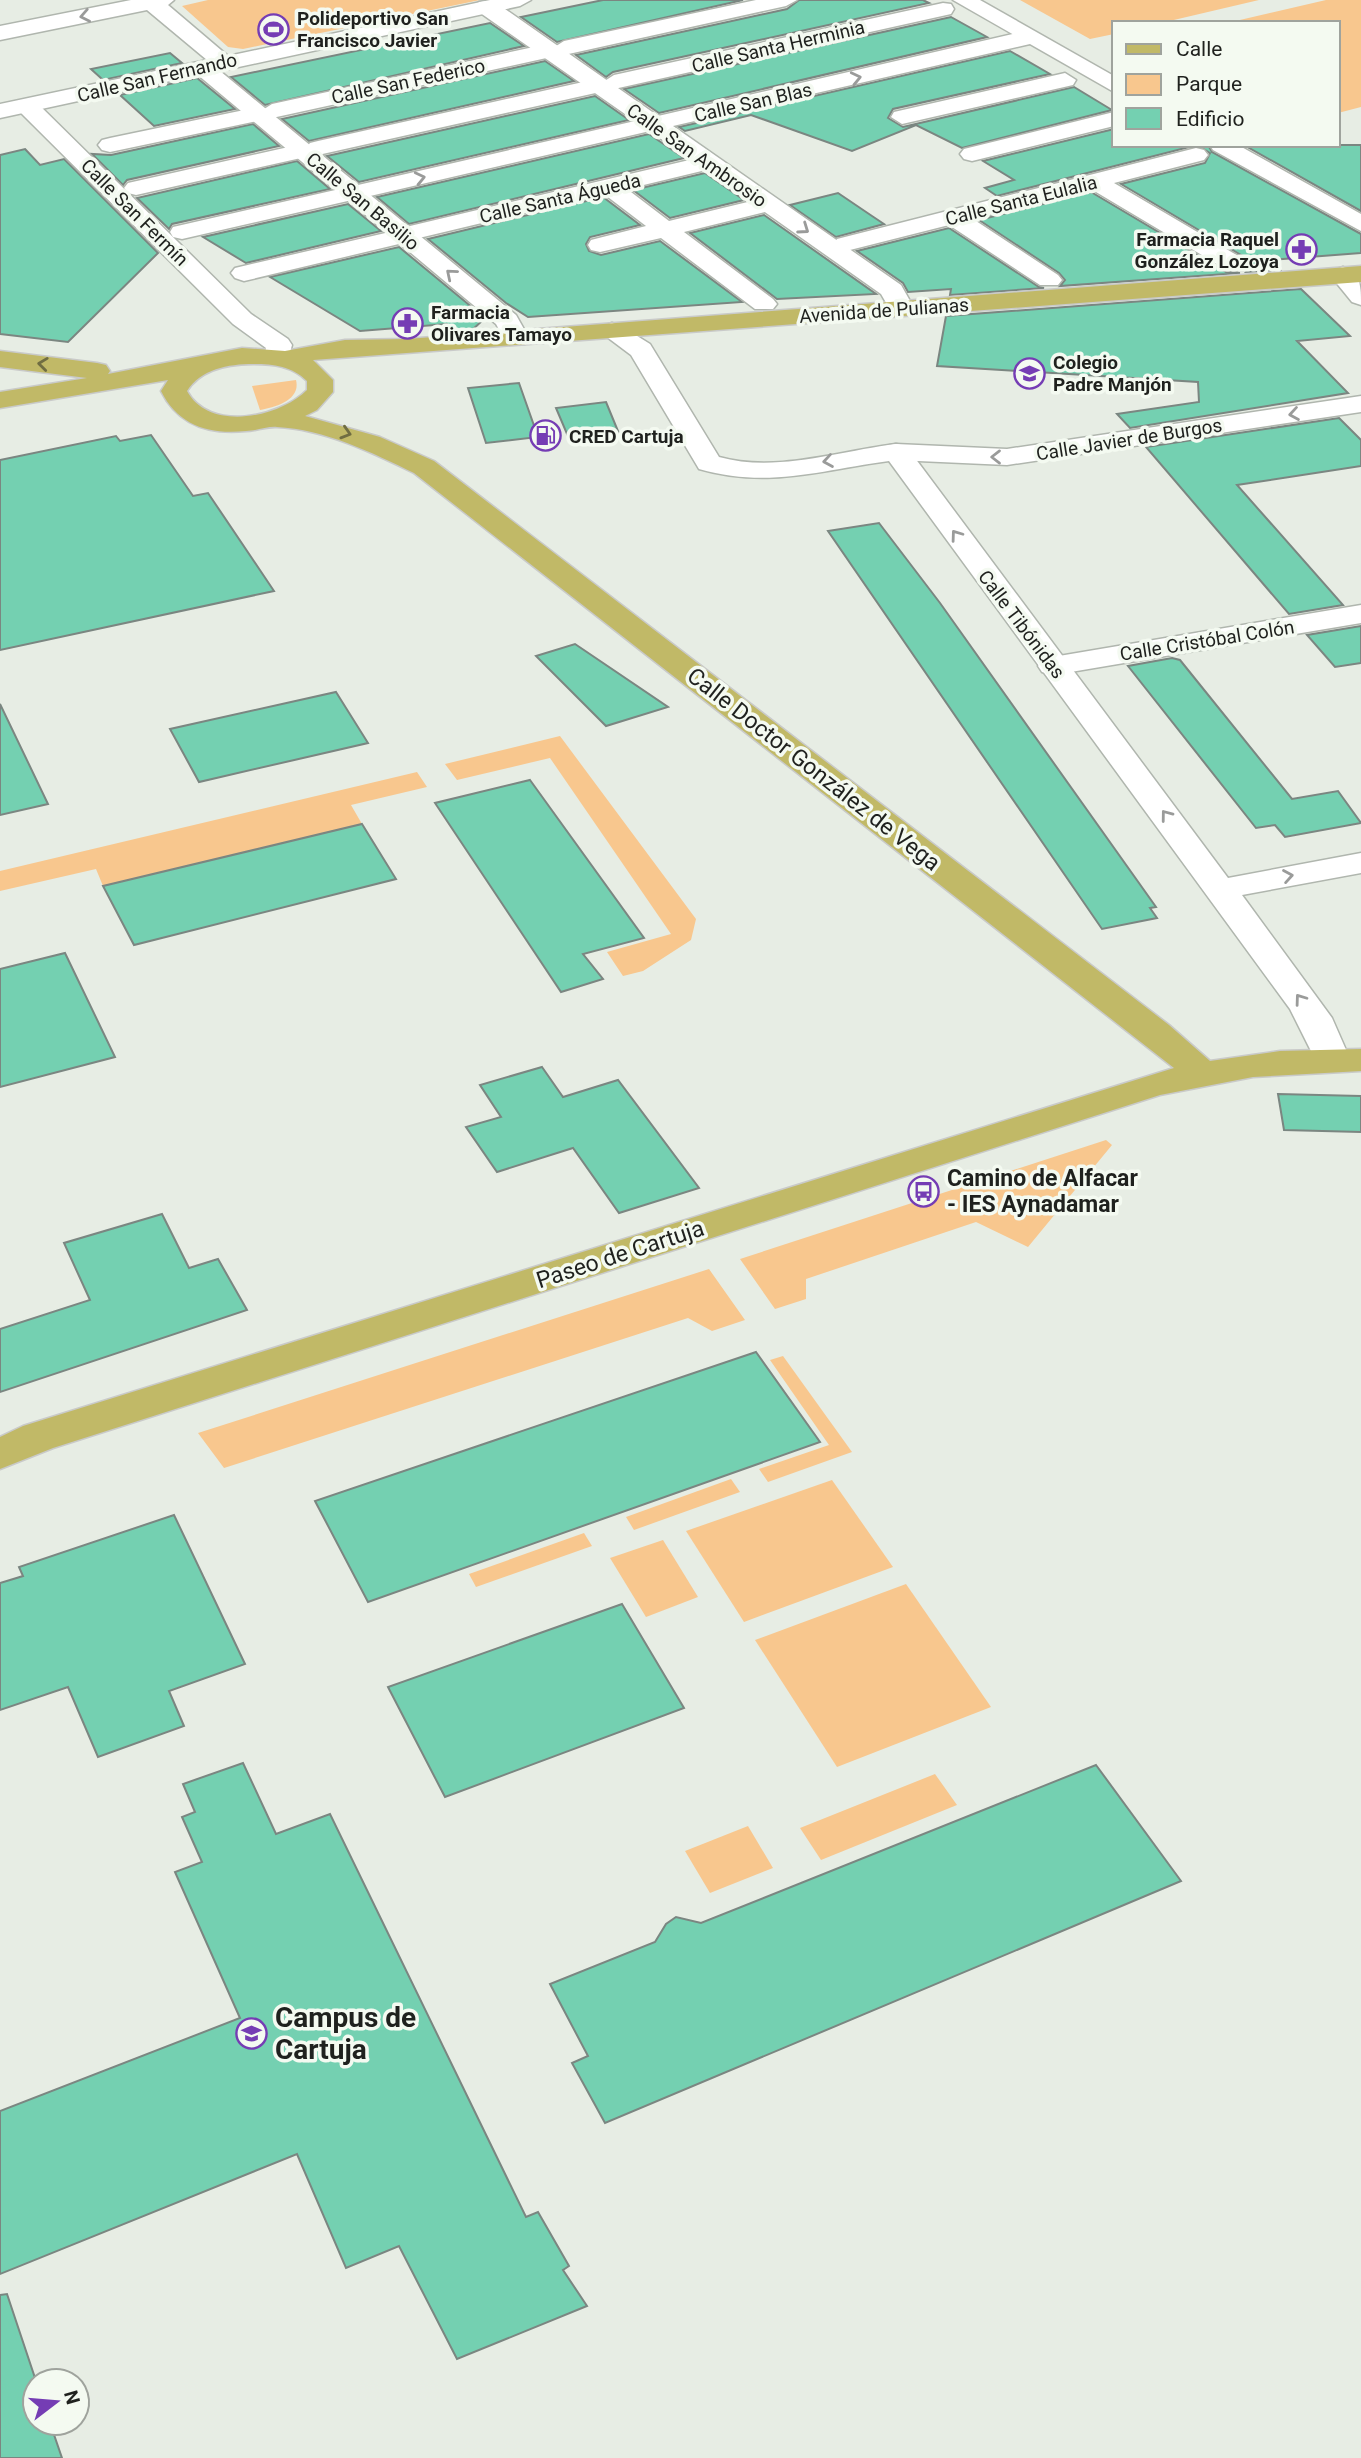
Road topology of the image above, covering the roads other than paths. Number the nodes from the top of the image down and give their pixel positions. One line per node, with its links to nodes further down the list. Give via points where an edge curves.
1 (520, 0): 5 (street, Calle San Fernando)
2 (786, 0): 14 (street, Calle San Federico)
3 (964, 0): 8 (street)
4 (155, 1): 7 (street, one-way to 7); 9 (street, Calle San Basilio)
5 (487, 7): 9 (street, Calle San Fernando); 18 (street, Calle San Ambrosio)
6 (943, 9): 21 (street, Calle Santa Herminia)
7 (0, 33)
8 (1030, 37): 11 (street); 18 (street, Calle San Blas, one-way to 8)
9 (213, 66): 12 (street, Calle San Fernando); 29 (street, Calle San Basilio)
10 (1065, 80): 16 (street)
11 (1112, 84)
12 (27, 106): 13 (street, Calle San Fernando); 46 (street, Calle San Fermín)
13 (0, 111)
14 (272, 111)
15 (248, 116): 19 (street)
16 (902, 117)
17 (1112, 119): 23 (street)
18 (654, 124): 29 (street, Calle San Blas, one-way to 18); 45 (street, Calle San Ambrosio, one-way to 45, via 892,290)
19 (110, 145)
20 (1225, 147): 32 (street)
21 (318, 148)
22 (293, 153): 28 (street)
23 (972, 154)
24 (1196, 155): 26 (street, Calle Santa Eulalia)
25 (702, 164): 27 (street, Calle Santa Águeda)
26 (1094, 181): 31 (street, Calle Santa Eulalia); 39 (street)
27 (608, 186): 33 (street); 35 (street, Calle Santa Águeda)
28 (136, 188)
29 (348, 194): 34 (street, Calle San Blas); 49 (street, Calle San Basilio, one-way to 29, via 507,320)
30 (760, 206): 33 (street)
31 (953, 217): 37 (street, Calle Santa Eulalia); 42 (street)
32 (1361, 224)
33 (665, 229): 38 (street); 44 (street)
34 (182, 232)
35 (419, 232)
36 (394, 237): 40 (street)
37 (846, 244)
38 (600, 245)
39 (1236, 265)
40 (244, 273)
41 (1352, 275): 43 (street); 45 (main road, Avenida de Pulianas)
42 (1049, 280)
43 (1361, 297)
44 (765, 304)
45 (901, 308): 47 (main road, Avenida de Pulianas)
46 (242, 319): 52 (street, Calle San Fermín, via 279,345); 54 (street, via 233,347)
47 (660, 327): 48 (main road, Avenida de Pulianas); 51 (street)
48 (612, 331): 49 (main road, Avenida de Pulianas); 51 (street)
49 (516, 338): 50 (main road, Avenida de Pulianas)
50 (407, 346): 52 (main road, Avenida de Pulianas, via 310,351); 56 (main road, Avenida de Pulianas, via 365,359)
51 (641, 351): 63 (street, one-way to 51, via 753,473 729,471 709,463)
52 (282, 358): 54 (main road, via 242,356); 56 (main road, Calle Doctor González de Vega, via 303,365)
53 (0, 359): 55 (main road, one-way to 53)
54 (210, 363): 55 (main road); 61 (main road, via 180,380 174,391)
55 (134, 376): 58 (main road)
56 (321, 382): 62 (main road, via 316,399); 64 (main road, Calle Doctor González de Vega, via 406,447)
57 (0, 386): 58 (main road)
58 (32, 394): 59 (main road); 61 (main road, via 120,397)
59 (0, 400)
60 (1361, 404): 63 (street, Calle Javier de Burgos, one-way to 63, via 1007,457)
61 (182, 408): 62 (main road, via 216,422)
62 (279, 419): 64 (main road, Calle Doctor González de Vega, one-way to 64, via 373,441)
63 (895, 452): 66 (street, Calle Tibónidas, one-way to 63)
64 (424, 467): 70 (main road, Calle Doctor González de Vega)
65 (1361, 614): 66 (street, Calle Cristóbal Colón)
66 (1053, 666): 68 (street, Calle Tibónidas, one-way to 66)
67 (1361, 863): 68 (street, one-way to 67)
68 (1221, 888): 69 (street, Calle Tibónidas, one-way to 68)
69 (1346, 1059): 70 (main road, Paseo de Cartuja)
70 (1202, 1073): 71 (main road, Paseo de Cartuja, via 1148,1086)
71 (19, 1440): 72 (main road, Paseo de Cartuja)
72 (0, 1454)

